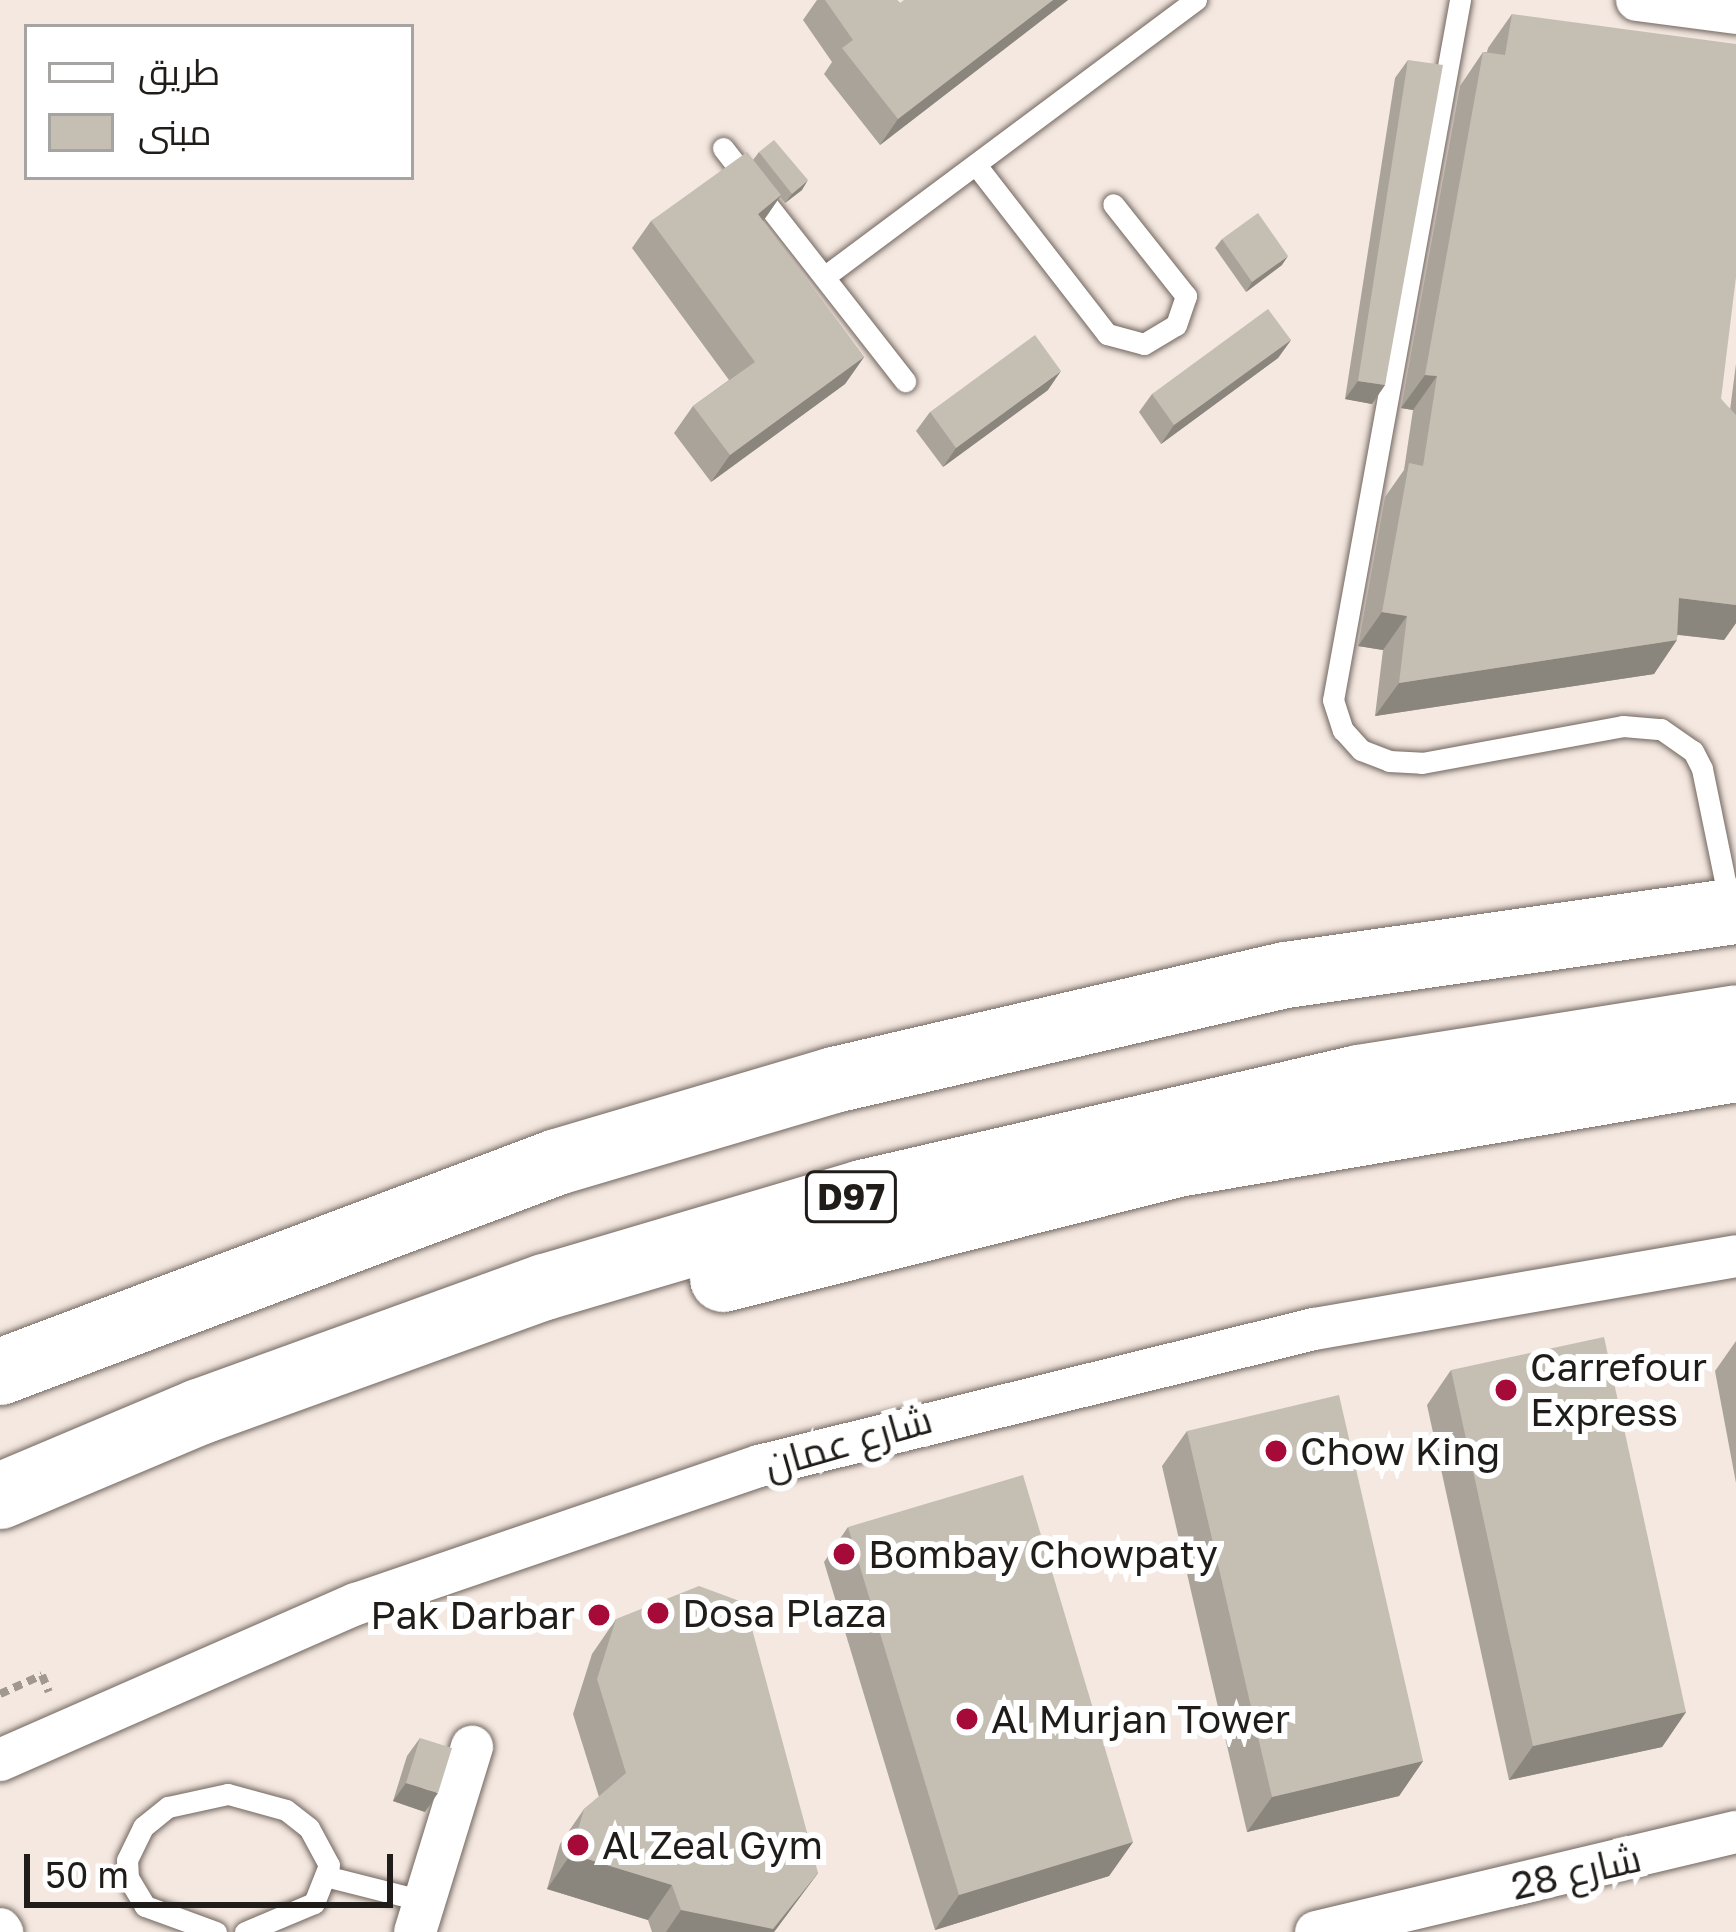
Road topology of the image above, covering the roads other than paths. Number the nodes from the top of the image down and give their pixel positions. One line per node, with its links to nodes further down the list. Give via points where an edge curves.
1 (1196, 0): 6 (lane)
2 (1460, 0): 10 (lane, via 1333,700 1342,730 1361,750 1423,763 1642,724 1679,738 1702,769)
3 (1637, 0): 4 (street)
4 (1736, 13)
5 (722, 148): 8 (lane)
6 (976, 166): 7 (lane, via 1107,334 1144,344 1176,325 1186,296); 8 (lane)
7 (1113, 204)
8 (824, 278): 9 (lane)
9 (905, 381)
10 (1734, 911): 15 (main road, via 1286,975 834,1080 557,1162)
11 (1736, 1018): 14 (main road, D97, via 1359,1078 1066,1142 683,1244)
12 (1736, 1070): 14 (main road, via 1172,1165 599,1311)
13 (1736, 1256): 18 (street, شارع عمان, via 1313,1329 759,1466 356,1604)
14 (396, 1340): 16 (main road, D97)
15 (0, 1372)
16 (0, 1496)
17 (472, 1747): 21 (street)
18 (0, 1760)
19 (1728, 1839): 22 (street, شارع 28)
20 (329, 1877): 21 (lane); 23 (lane, via 322,1847 286,1810 228,1794 168,1807 133,1842 134,1896 159,1915); 24 (lane, via 298,1915)
21 (420, 1916)
22 (1361, 1926): 25 (street, شارع 28)
23 (216, 1932)
24 (245, 1932)
25 (1316, 1932)

